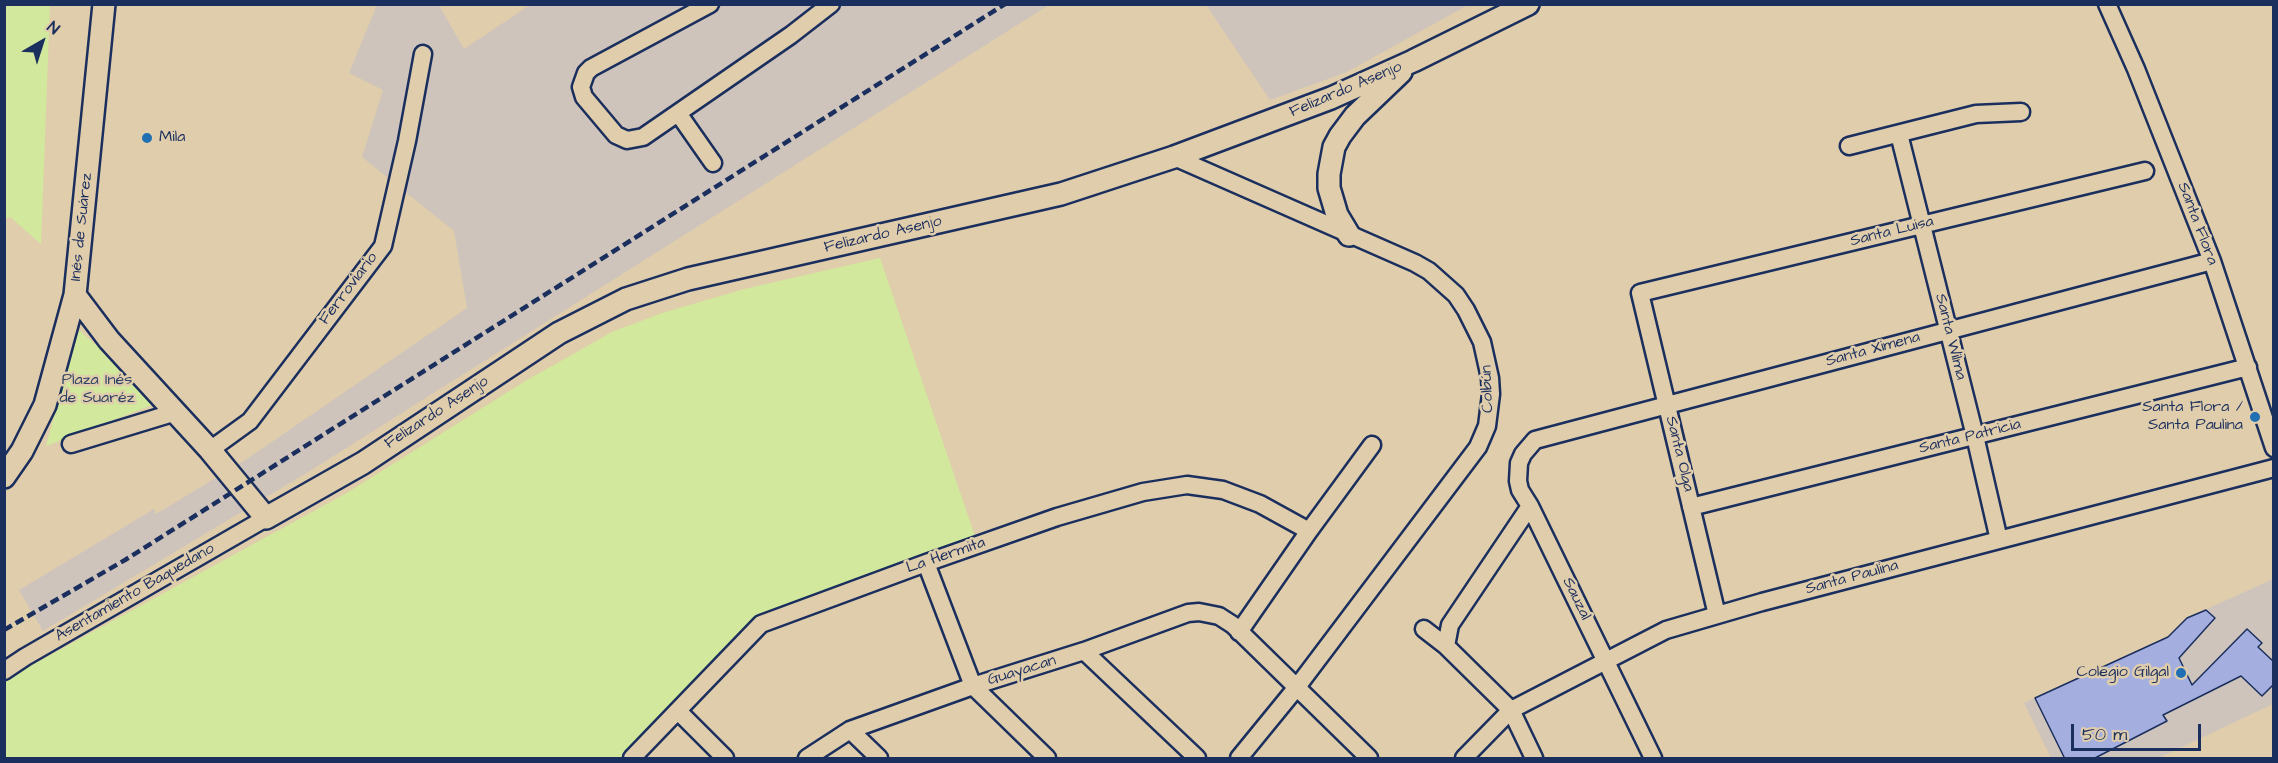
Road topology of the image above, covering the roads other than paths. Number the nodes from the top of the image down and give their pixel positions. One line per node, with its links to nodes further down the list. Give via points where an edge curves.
1 (104, 4): 19 (street, Inés de Suárez)
2 (710, 4): 9 (street, via 591,68 582,80 584,96 621,138 638,139)
3 (831, 4): 9 (street)
4 (1528, 4): 7 (street, Felizardo Asenjo)
5 (2107, 4): 17 (street, Santa Flora)
6 (423, 54): 29 (street, Ferroviario, via 382,246 250,421)
7 (1413, 61): 12 (street, Felizardo Asenjo, via 1331,98); 16 (street, via 1355,116 1334,147 1329,188 1337,216)
8 (2021, 112): 10 (street, via 1976,114)
9 (678, 113): 13 (street)
10 (1899, 134): 11 (street); 15 (street, Santa Wilma)
11 (1849, 146)
12 (1174, 157): 16 (street, Colbún); 34 (street, Felizardo Asenjo, via 1061,194 688,279 626,299 559,333 363,463)
13 (713, 163)
14 (2145, 171): 15 (street, Santa Luisa)
15 (1922, 225): 18 (street, Santa Luisa); 20 (street, Santa Wilma)
16 (1349, 235): 46 (street, Colbún, via 1415,263 1456,295 1482,342 1490,378 1490,410 1478,447)
17 (2212, 261): 20 (street, Santa Ximena); 21 (street, Santa Flora)
18 (1640, 293): 22 (street, Santa Olga)
19 (75, 295): 23 (street, Inés de Suárez, via 109,339); 31 (street, via 45,405)
20 (1948, 330): 22 (street, Santa Ximena); 24 (street, Santa Wilma)
21 (2248, 367): 24 (street, Santa Patricia); 28 (street, Santa Flora)
22 (1666, 403): 25 (street, Santa Ximena); 33 (street, Santa Olga)
23 (176, 412): 26 (street); 29 (street, Inés de Suárez)
24 (1975, 436): 33 (street, Santa Patricia); 36 (street, Santa Wilma)
25 (1535, 440): 32 (street, Sauzal, via 1523,454 1518,472 1520,490)
26 (71, 444)
27 (1372, 445): 35 (street)
28 (2274, 448)
29 (210, 450): 34 (street, Inés de Suárez)
30 (2274, 468): 36 (street, Santa Paulina)
31 (4, 477)
32 (1530, 506): 41 (street, via 1450,625); 43 (street, Sauzal)
33 (1691, 507): 38 (street, Santa Olga)
34 (266, 518): 44 (street, Asentamiento Baquedano)
35 (1309, 531): 37 (street, La Hermita, via 1260,504 1223,490 1187,485 1143,492 1057,517); 40 (street)
36 (1999, 540): 38 (street, Santa Paulina)
37 (926, 563): 45 (street); 48 (street, La Hermita, via 761,624)
38 (1717, 615): 43 (street, Santa Paulina, via 1666,630)
39 (1424, 629): 41 (street)
40 (1239, 632): 42 (street, Guayacan, via 1219,616 1188,613); 46 (street, Guayacan)
41 (1446, 646): 47 (street)
42 (1084, 651): 45 (street, Guayacan); 55 (street)
43 (1607, 662): 47 (street, Santa Paulina); 60 (street, Sauzal)
44 (4, 671)
45 (973, 686): 49 (street, Guayacan); 54 (street)
46 (1297, 687): 56 (street, Colbún); 57 (street, Guayacan)
47 (1511, 710): 58 (street, Santa Paulina); 59 (street)
48 (678, 711): 50 (street, La Hermita); 51 (street)
49 (850, 730): 52 (street, Guayacan); 53 (street)
50 (632, 759)
51 (726, 759)
52 (807, 759)
53 (879, 759)
54 (1047, 759)
55 (1197, 759)
56 (1239, 759)
57 (1369, 759)
58 (1464, 759)
59 (1534, 759)
60 (1653, 759)

